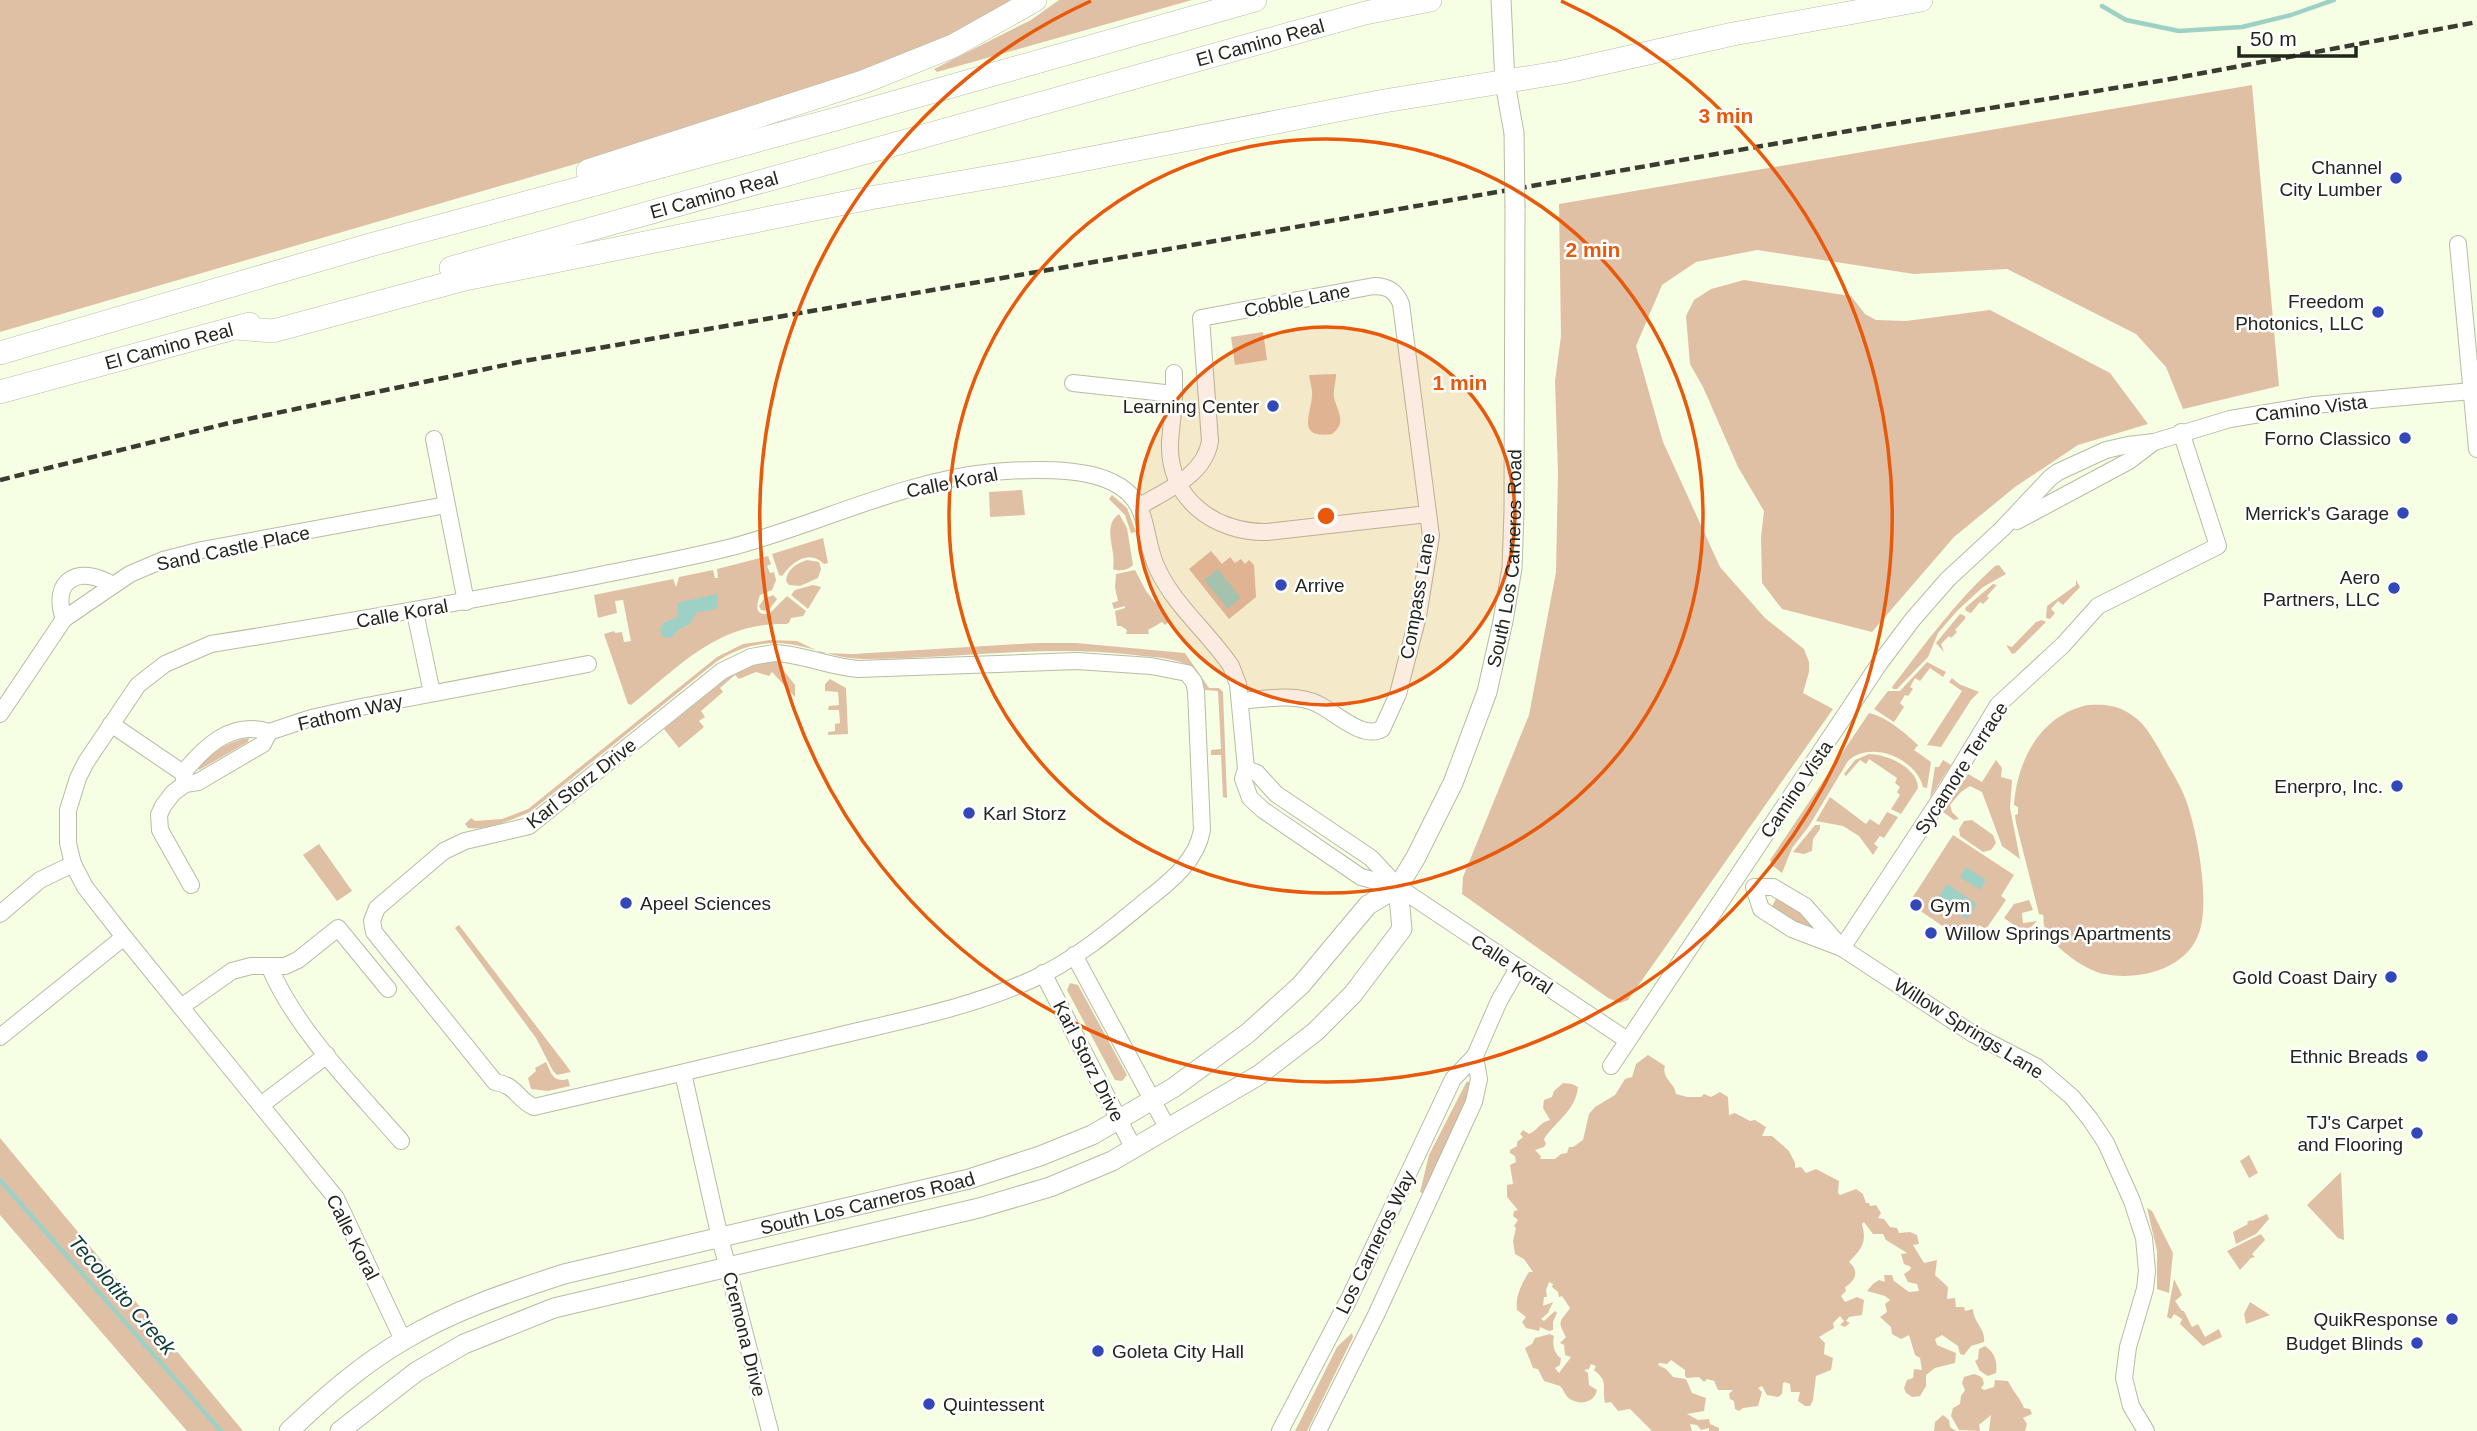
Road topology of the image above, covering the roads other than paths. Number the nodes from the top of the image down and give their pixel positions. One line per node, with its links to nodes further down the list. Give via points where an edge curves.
1 (1035, 0): 8 (highway, via 953,46 863,82)
2 (1255, 0): 8 (highway, El Camino Real)
3 (1430, 0): 10 (highway, El Camino Real, via 1365,13 1095,86)
4 (1501, 0): 6 (main road, South Los Carneros Road)
5 (1921, 0): 6 (highway)
6 (1505, 83): 10 (highway, via 1384,101 465,279 273,331); 40 (main road, South Los Carneros Road, bridge, via 1514,132 1512,569 1487,692 1453,783)
7 (2458, 244): 14 (street)
8 (370, 245): 11 (highway, El Camino Real)
9 (1392, 290): 21 (street, Cobble Lane, via 1374,286 1201,318 1210,441 1208,454 1196,470); 24 (street, Compass Lane, via 1401,304)
10 (236, 328): 15 (highway, El Camino Real)
11 (0, 352)
12 (1174, 373): 16 (street)
13 (1073, 383): 16 (street)
14 (2472, 391): 17 (street, Camino Vista, via 2293,408); 20 (street)
15 (0, 392)
16 (1174, 394): 21 (street, via 1170,444)
17 (2180, 432): 19 (street, Camino Vista); 44 (street, Sycamore Terrace, via 2218,546 2098,606 1998,705)
18 (434, 439): 22 (street)
19 (2154, 442): 25 (street, Camino Vista, via 2129,461); 25 (street, Camino Vista, via 2106,450 2058,472)
20 (2477, 449)
21 (1177, 484): 23 (street); 24 (street, via 1209,518 1249,533)
22 (446, 505): 26 (street, Sand Castle Place, via 202,550 163,560); 27 (street)
23 (1139, 506): 27 (street, Calle Koral, via 1119,485 1098,477 1055,471 992,472 893,493 734,546); 32 (street, Calle Koral, via 1158,572 1231,666)
24 (1428, 514): 32 (street, Compass Lane, via 1430,544 1418,616 1385,726 1378,732 1362,731 1304,700)
25 (2002, 529): 38 (street, Camino Vista, via 1913,619)
26 (111, 584): 29 (street, Sand Castle Place); 29 (street, via 91,576 67,581 60,600)
27 (466, 602): 28 (street, Calle Koral)
28 (415, 612): 31 (street); 34 (street, Calle Koral, via 211,644 165,664 138,685)
29 (64, 619): 33 (street, Sand Castle Place)
30 (589, 664): 31 (street, Fathom Way)
31 (432, 693): 35 (street, Fathom Way, via 311,718)
32 (1240, 701): 40 (street, Calle Koral, via 1243,779 1250,798 1361,877)
33 (0, 715)
34 (111, 724): 36 (street); 37 (street, Calle Koral, via 82,770 68,810)
35 (269, 732): 36 (street, Fathom Way, via 263,744 198,782); 36 (street, Fathom Way, via 255,728 223,736 201,751)
36 (184, 778): 39 (street, Fathom Way, via 163,806 158,822)
37 (73, 864): 42 (street, via 40,880); 43 (street, Calle Koral)
38 (1738, 876): 41 (street, Willow Springs Lane); 52 (street, Camino Vista)
39 (191, 885)
40 (1398, 887): 47 (street, Calle Koral); 57 (main road, South Los Carneros Road, via 1368,905 1301,985 1248,1033); 60 (main road, South Los Carneros Road, via 1402,929 1353,994 1315,1032 1259,1075)
41 (1754, 887): 44 (street, Willow Springs Lane, via 1773,887 1805,906); 44 (street, Willow Springs Lane, via 1761,909 1792,929)
42 (0, 914)
43 (124, 937): 50 (street, Calle Koral); 51 (street)
44 (1842, 948): 73 (street, Willow Springs Lane, via 1973,1034 2037,1067 2072,1097 2106,1143 2144,1238 2145,1289 2124,1378 2131,1406)
45 (1074, 955): 48 (street, Karl Storz Drive); 56 (street, Karl Storz Drive, via 1169,883 1200,843 1196,691 1187,673 1077,661 858,669 791,653 751,657 722,671 529,827 465,841 444,851 377,908 372,921 373,932 495,1082 508,1084 525,1103 534,1107); 57 (street, Karl Storz Drive)
46 (270, 968): 49 (street, via 298,960 338,928); 50 (street, via 232,971); 53 (street, via 280,990)
47 (1518, 968): 52 (street, Calle Koral); 54 (street, Los Carneros Way)
48 (1043, 973): 56 (street, Karl Storz Drive, via 984,998); 59 (street, Karl Storz Drive)
49 (388, 989)
50 (181, 1006): 58 (street, Calle Koral)
51 (0, 1037)
52 (1627, 1040): 55 (street, Camino Vista)
53 (327, 1055): 58 (street); 61 (street)
54 (1475, 1056): 65 (street, Los Carneros Way, via 1453,1079); 66 (street, Los Carneros Way, via 1479,1079 1474,1102)
55 (1611, 1066)
56 (683, 1073): 63 (street, Cremona Drive)
57 (1153, 1101): 59 (main road, South Los Carneros Road); 60 (street, Karl Storz Drive)
58 (261, 1105): 67 (street, Calle Koral, via 337,1198)
59 (1119, 1120): 62 (street, Karl Storz Drive); 63 (main road, South Los Carneros Road, via 1040,1156 969,1179)
60 (1168, 1129): 62 (main road, South Los Carneros Road)
61 (401, 1141)
62 (1134, 1149): 64 (main road, South Los Carneros Road, via 1050,1187)
63 (720, 1238): 64 (street, Cremona Drive); 67 (main road, South Los Carneros Road, via 540,1282 451,1315)
64 (728, 1268): 69 (main road, South Los Carneros Road, via 574,1303 513,1323 416,1372); 70 (street, Cremona Drive)
65 (1348, 1301): 66 (street); 71 (street, Los Carneros Way)
66 (1376, 1315): 72 (street, Los Carneros Way)
67 (403, 1340): 68 (main road, South Los Carneros Road, via 359,1370)
68 (289, 1431)
69 (340, 1431)
70 (770, 1431)
71 (1280, 1431)
72 (1318, 1431)
73 (2146, 1431)

